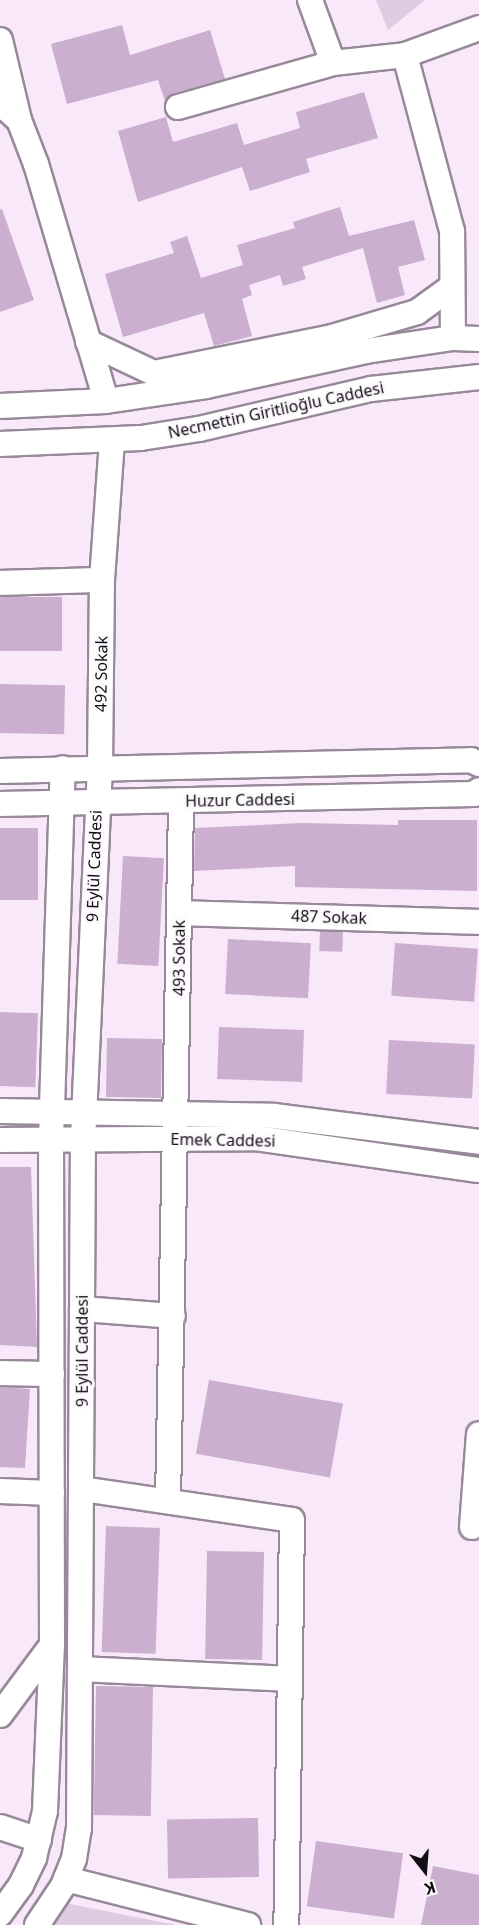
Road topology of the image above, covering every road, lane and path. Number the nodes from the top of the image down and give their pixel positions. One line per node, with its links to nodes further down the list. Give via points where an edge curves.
1 (310, 0): 5 (street)
2 (479, 28): 4 (street)
3 (0, 40): 8 (street)
4 (405, 55): 5 (street); 9 (street, via 452,231)
5 (333, 63): 7 (street)
6 (0, 103): 8 (street)
7 (178, 107)
8 (20, 120): 12 (street)
9 (450, 288): 10 (street); 12 (street, via 417,312 320,339 154,373)
10 (453, 338): 11 (street); 14 (street, via 366,351 206,386)
11 (479, 339)
12 (88, 342): 14 (street)
13 (479, 377): 16 (street, Necmettin Giritlioğlu Caddesi, via 371,389 199,429)
14 (106, 401): 15 (street)
15 (0, 405)
16 (112, 440): 17 (street, Necmettin Giritlioğlu Caddesi); 18 (street, 492 Sokak)
17 (0, 444)
18 (102, 580): 19 (street); 21 (street, 492 Sokak)
19 (0, 583)
20 (479, 764): 21 (street, via 471,760)
21 (100, 767): 22 (street); 28 (street, 9 Eylül Caddesi)
22 (63, 768): 23 (street); 26 (street, 9 Eylül Caddesi)
23 (0, 771)
24 (479, 790): 25 (street, Huzur Caddesi, via 474,794)
25 (181, 802): 28 (street, Huzur Caddesi); 29 (street, 493 Sokak)
26 (64, 803): 27 (street, Huzur Caddesi); 28 (street, Huzur Caddesi); 32 (street, 9 Eylül Caddesi)
27 (0, 804)
28 (97, 804): 33 (street, 9 Eylül Caddesi)
29 (180, 913): 30 (street, 487 Sokak); 34 (street, 493 Sokak)
30 (479, 922)
31 (0, 1111): 32 (street, Emek Caddesi)
32 (52, 1111): 33 (street, Emek Caddesi); 37 (street, 9 Eylül Caddesi)
33 (84, 1111): 34 (street, Emek Caddesi); 38 (street, 9 Eylül Caddesi)
34 (178, 1114): 35 (street, 493 Sokak); 39 (street, Emek Caddesi, via 348,1122)
35 (178, 1138): 38 (street, Emek Caddesi); 40 (street, Emek Caddesi, via 256,1138); 42 (street, 493 Sokak)
36 (0, 1140): 37 (street, Emek Caddesi)
37 (51, 1140): 38 (street, Emek Caddesi); 44 (street, 9 Eylül Caddesi)
38 (83, 1140): 41 (street, 9 Eylül Caddesi)
39 (479, 1142)
40 (479, 1170)
41 (82, 1309): 42 (street); 46 (street, 9 Eylül Caddesi)
42 (173, 1316): 49 (street, 493 Sokak)
43 (0, 1373): 44 (street)
44 (52, 1374): 48 (street, 9 Eylül Caddesi)
45 (479, 1434): 50 (street)
46 (82, 1489): 49 (street); 52 (street, 9 Eylül Caddesi)
47 (0, 1491): 48 (street)
48 (52, 1492): 51 (street, 9 Eylül Caddesi)
49 (168, 1502): 53 (street, via 292,1520)
50 (472, 1527)
51 (52, 1645): 54 (street); 56 (street, 9 Eylül Caddesi, via 45,1811)
52 (81, 1669): 53 (street); 57 (street, 9 Eylül Caddesi, via 79,1829)
53 (290, 1678): 61 (street)
54 (0, 1715)
55 (0, 1827): 56 (street)
56 (39, 1840): 58 (street, 9 Eylül Caddesi, via 21,1885)
57 (66, 1879): 59 (street, 9 Eylül Caddesi); 60 (street)
58 (0, 1914)
59 (37, 1925)
60 (248, 1925)
61 (286, 1925)

